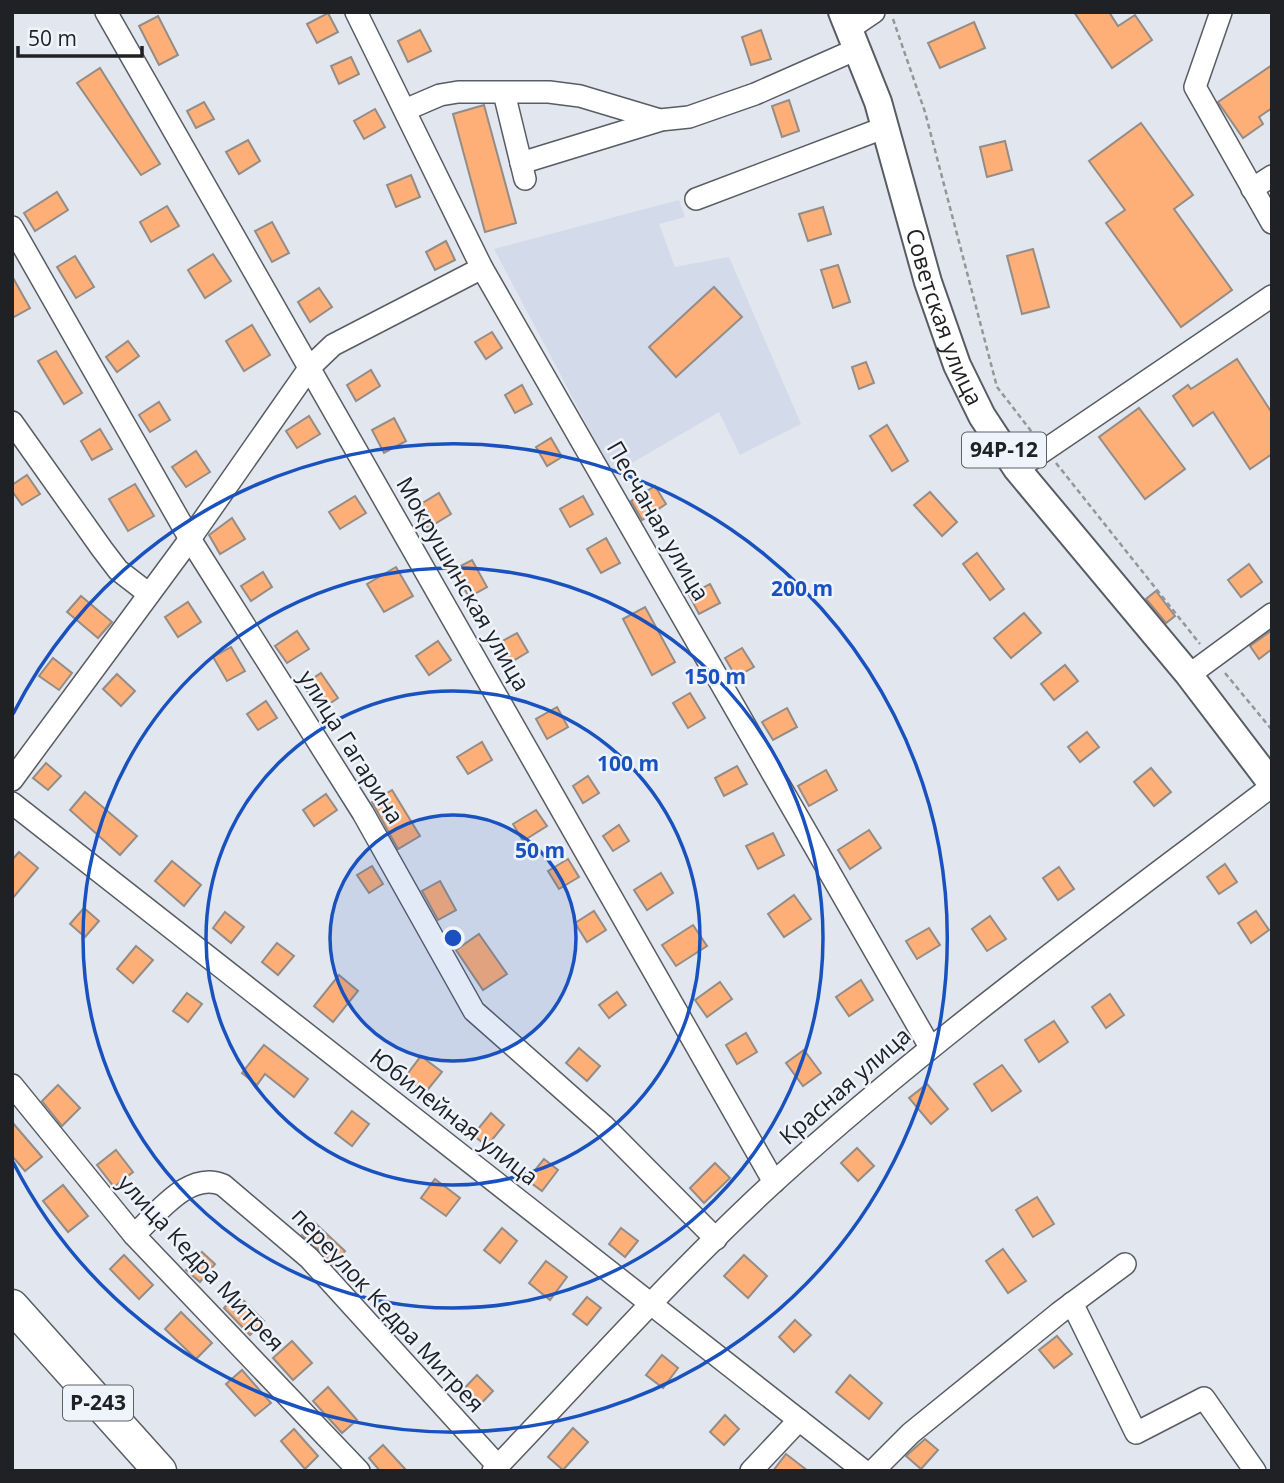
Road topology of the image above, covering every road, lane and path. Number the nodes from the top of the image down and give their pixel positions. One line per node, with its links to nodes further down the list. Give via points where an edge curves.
1 (106, 12): 18 (street, Мокрушинская улица)
2 (356, 12): 8 (street, Песчаная улица)
3 (874, 12): 6 (street)
4 (890, 12): 20 (path, via 925,112 997,387)
5 (1221, 12): 12 (street, via 1195,87)
6 (850, 30): 9 (street, via 755,94 688,117); 10 (main road, Советская улица / 94Р-12)
7 (504, 93): 8 (street, via 449,94); 9 (street, via 580,96); 9 (street, via 523,171)
8 (405, 110): 16 (street, Песчаная улица)
9 (660, 120)
10 (886, 127): 13 (street); 21 (main road, Советская улица / 94Р-12, via 928,282 957,365 982,416)
11 (1272, 176): 12 (street)
12 (1252, 189): 14 (street)
13 (696, 199)
14 (1272, 223)
15 (12, 227): 22 (street, улица Гагарина)
16 (482, 268): 18 (street, via 333,345); 31 (street, Песчаная улица)
17 (1272, 296): 20 (street)
18 (310, 367): 22 (street); 33 (street, Мокрушинская улица)
19 (12, 422): 23 (street, via 110,559)
20 (1046, 450): 21 (street); 25 (path)
21 (1017, 469): 26 (main road, Советская улица / 94Р-12)
22 (190, 539): 23 (street); 35 (street, улица Гагарина, via 363,813 474,1011 603,1125)
23 (149, 594): 28 (street)
24 (1272, 614): 25 (street)
25 (1212, 658): 26 (street); 27 (path)
26 (1189, 675): 29 (main road, Советская улица / 94Р-12)
27 (1272, 730)
28 (12, 780)
29 (1272, 785): 31 (street, Красная улица)
30 (12, 803): 39 (street, Юбилейная улица)
31 (930, 1047): 33 (street, Красная улица)
32 (12, 1085): 34 (street, улица Кедра Митрея)
33 (774, 1182): 35 (street, Красная улица)
34 (134, 1235): 41 (street, переулок Кедра Митрея, via 196,1182 210,1179 223,1185 309,1258); 43 (street, улица Кедра Митрея)
35 (716, 1239): 39 (street, Красная улица)
36 (1125, 1264): 37 (street)
37 (1072, 1303): 46 (street, via 911,1433); 47 (street, via 1136,1433 1204,1398)
38 (12, 1306): 42 (highway, Р-243)
39 (650, 1306): 40 (street, Юбилейная улица); 41 (street, Красная улица)
40 (799, 1420): 44 (street); 45 (street, Юбилейная улица)
41 (496, 1468)
42 (160, 1471)
43 (359, 1471)
44 (751, 1471)
45 (864, 1471)
46 (873, 1471)
47 (1255, 1471)

